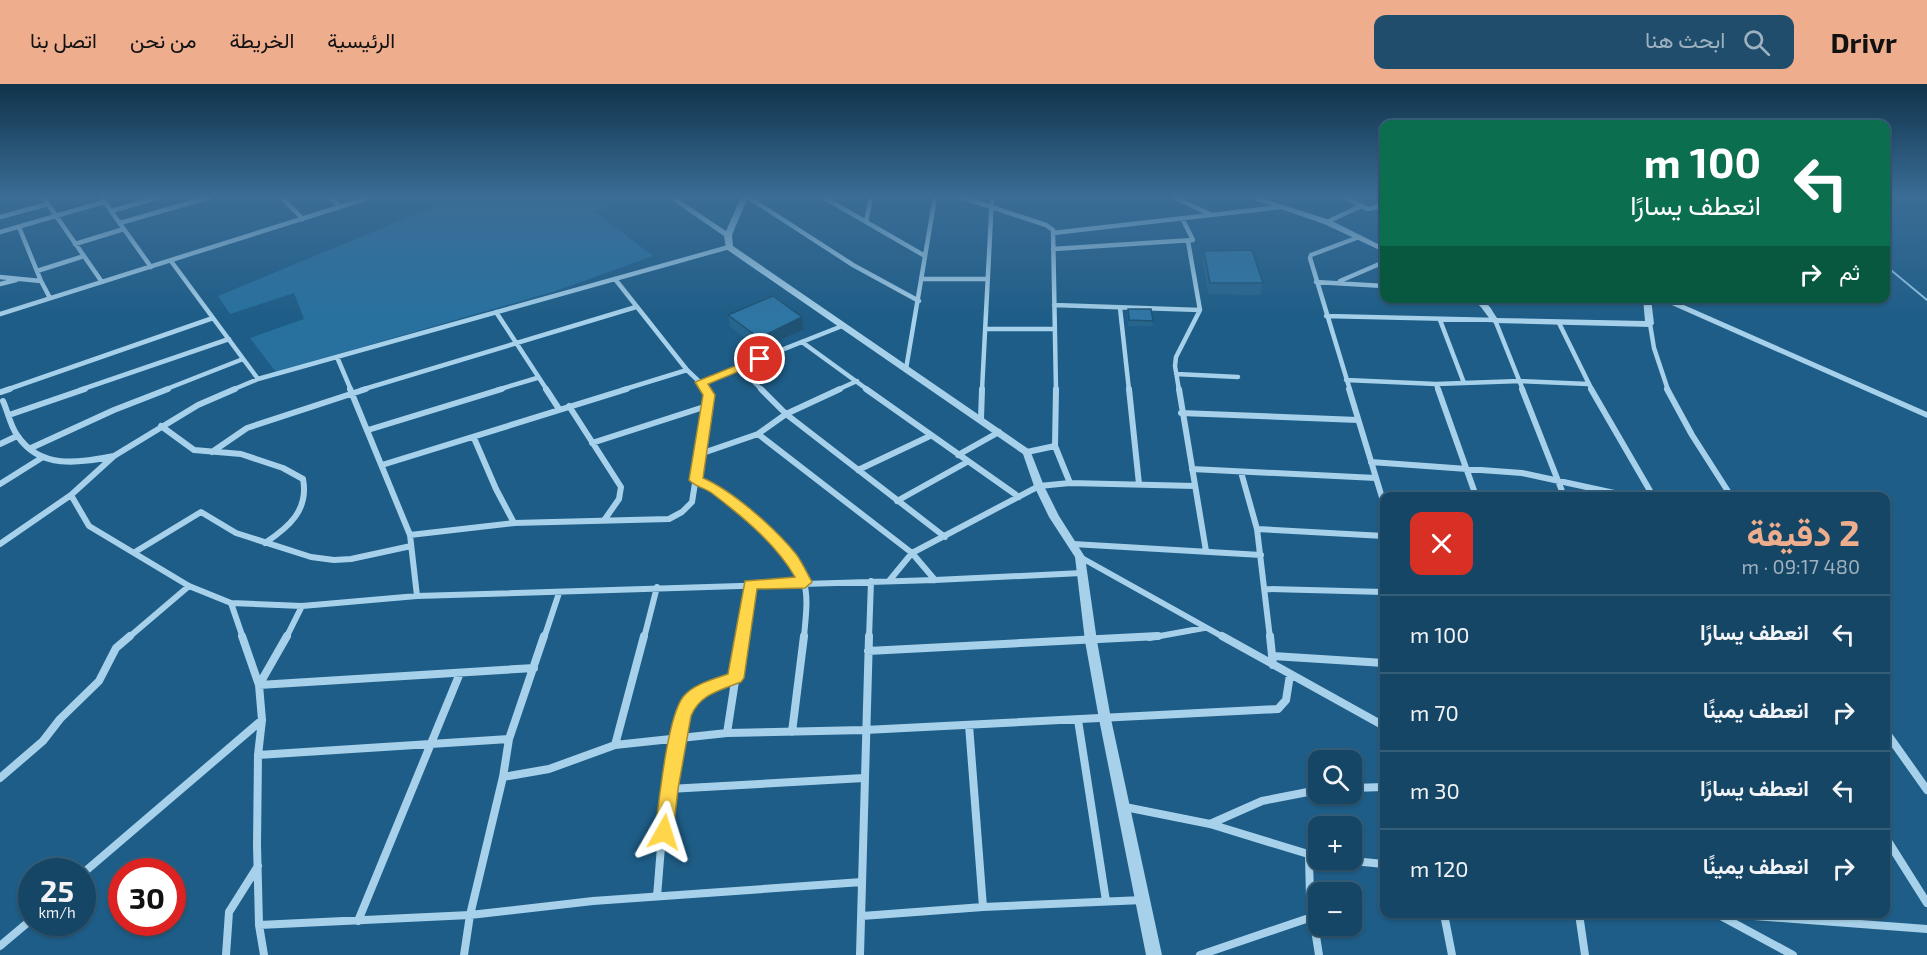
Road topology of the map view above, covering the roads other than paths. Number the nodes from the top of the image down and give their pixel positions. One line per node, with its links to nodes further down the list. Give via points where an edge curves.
1 (23, 238): 25 (street)
2 (71, 238): 16 (street)
3 (96, 238): 16 (street)
4 (130, 238): 24 (street)
5 (244, 238): 22 (street)
6 (728, 238): 17 (street)
7 (811, 238): 38 (street)
8 (893, 238): 21 (street)
9 (928, 238): 21 (street)
10 (990, 238): 30 (street)
11 (1053, 238): 19 (street)
12 (1192, 238): 15 (street)
13 (1357, 238): 33 (street, via 1310,255)
14 (1360, 238): 18 (street)
15 (1188, 241): 19 (street); 45 (street)
16 (75, 244): 20 (street)
17 (729, 247): 28 (street); 54 (street)
18 (1380, 248)
19 (1053, 249): 42 (street)
20 (84, 256): 25 (street); 32 (street)
21 (925, 256): 29 (street)
22 (171, 261): 24 (street); 49 (street)
23 (1380, 263): 34 (street)
24 (152, 267): 32 (street)
25 (37, 271): 31 (street)
26 (0, 277): 27 (street)
27 (19, 279): 31 (street); 35 (street)
28 (615, 279): 43 (street); 46 (street)
29 (923, 279): 30 (street); 38 (street)
30 (987, 279): 55 (street)
31 (41, 281): 37 (street)
32 (102, 282): 37 (street)
33 (1316, 282): 34 (street); 48 (street)
34 (1336, 283): 36 (street)
35 (0, 284)
36 (1380, 286)
37 (51, 298): 47 (street)
38 (919, 301): 63 (street)
39 (1482, 303): 51 (street)
40 (1648, 303): 53 (street)
41 (1671, 303): 85 (street)
42 (1054, 305): 44 (street); 56 (street)
43 (636, 307): 59 (street); 64 (street)
44 (1120, 308): 45 (street); 117 (street)
45 (1200, 310): 65 (street, via 1176,357)
46 (496, 312): 59 (street); 60 (street)
47 (0, 314)
48 (1326, 316): 50 (street); 69 (street)
49 (213, 318): 57 (street); 76 (street)
50 (1440, 320): 51 (street); 73 (street)
51 (1495, 320): 52 (street); 71 (street)
52 (1560, 322): 53 (street); 75 (street)
53 (1650, 324): 125 (street, via 1667,389)
54 (842, 326): 58 (street); 63 (street)
55 (986, 329): 56 (street); 86 (street)
56 (1054, 329): 97 (street)
57 (229, 339): 61 (street); 84 (street)
58 (802, 342): 62 (street); 70 (street)
59 (517, 344): 67 (street); 77 (street)
60 (338, 357): 68 (street); 77 (street)
61 (243, 359): 68 (street); 98 (street)
62 (739, 367): 72 (street); 83 (street)
63 (906, 369): 86 (street)
64 (687, 370): 72 (street); 79 (street)
65 (1176, 374): 66 (street); 82 (street)
66 (1238, 377)
67 (537, 378): 81 (street); 89 (street)
68 (258, 379): 88 (street)
69 (1346, 380): 74 (street); 87 (street)
70 (857, 381): 83 (street); 93 (street)
71 (1520, 381): 73 (street); 75 (street); 114 (street)
72 (701, 382): 80 (street, via 709,395)
73 (1464, 383): 74 (street)
74 (1436, 384): 108 (street)
75 (1588, 384): 124 (street)
76 (1, 391): 78 (street)
77 (351, 393): 89 (street); 99 (street, via 247,428)
78 (2, 402): 84 (street)
79 (569, 406): 81 (street); 95 (street)
80 (707, 406): 95 (street); 101 (street)
81 (559, 409): 94 (street)
82 (1181, 413): 87 (street); 109 (street)
83 (786, 414): 91 (street); 110 (street)
84 (9, 415): 92 (street)
85 (1927, 416)
86 (981, 419): 90 (street)
87 (1358, 420): 106 (street)
88 (161, 426): 99 (street, via 194,450); 103 (street)
89 (368, 430): 107 (street)
90 (999, 432): 100 (street); 102 (street)
91 (758, 434): 101 (street); 141 (street)
92 (17, 436): 96 (street); 98 (street)
93 (930, 436): 102 (street); 110 (street)
94 (474, 438): 107 (street); 130 (street)
95 (592, 443): 129 (street, via 621,488 619,500)
96 (0, 444)
97 (1055, 446): 100 (street); 115 (street)
98 (31, 448): 104 (street)
99 (212, 452): 135 (street, via 241,454 303,479 307,490 295,520)
100 (1027, 452): 118 (street)
101 (700, 454): 113 (street)
102 (958, 455): 105 (street)
103 (114, 456): 104 (street, via 60,464); 126 (street)
104 (43, 457): 116 (street)
105 (968, 462): 127 (street); 128 (street)
106 (1371, 462): 108 (street); 112 (street)
107 (382, 465): 132 (street)
108 (1464, 467): 114 (street); 121 (street)
109 (1192, 469): 111 (street); 119 (street)
110 (858, 470): 128 (street)
111 (1241, 472): 112 (street); 131 (street)
112 (1376, 478): 120 (street)
113 (696, 480): 129 (street, via 693,502 680,515 669,519); 148 (street, via 716,488 755,522 791,558)
114 (1558, 480): 122 (street); 123 (street)
115 (1070, 483): 117 (street); 118 (street)
116 (0, 484)
117 (1139, 484): 119 (street)
118 (1039, 486): 127 (street); 137 (street)
119 (1196, 486): 139 (street)
120 (1380, 492)
121 (1474, 492)
122 (1562, 492)
123 (1610, 492)
124 (1651, 492)
125 (1728, 492)
126 (71, 495): 136 (street); 140 (street, via 89,526)
127 (1019, 497): 134 (street)
128 (897, 501): 134 (street)
129 (605, 519): 130 (street)
130 (514, 523): 132 (street)
131 (1257, 529): 133 (street); 142 (street)
132 (410, 535): 138 (street)
133 (1380, 536)
134 (945, 537): 141 (street)
135 (265, 543): 138 (street, via 334,560); 140 (street, via 197,513)
136 (0, 544)
137 (1073, 544): 139 (street); 143 (street)
138 (411, 546): 155 (street)
139 (1206, 551): 142 (street)
140 (135, 552): 150 (street)
141 (912, 553): 145 (street); 147 (street)
142 (1261, 555): 152 (street)
143 (1080, 557): 144 (street); 158 (street)
144 (1082, 573): 145 (street); 159 (street)
145 (935, 580): 147 (street)
146 (871, 581): 147 (street); 148 (street); 160 (street)
147 (889, 581)
148 (805, 582): 149 (street); 175 (street, via 805,647)
149 (750, 584): 151 (street); 167 (street)
150 (189, 585): 156 (street); 184 (street, via 116,648 99,681 43,741)
151 (657, 587): 154 (street); 181 (street)
152 (1266, 588): 153 (street); 161 (street)
153 (1380, 592)
154 (559, 593): 155 (street); 164 (street)
155 (417, 596): 157 (street)
156 (231, 603): 157 (street); 168 (street)
157 (302, 606): 168 (street)
158 (1204, 628): 159 (street, via 1147,638); 163 (street)
159 (1091, 641): 160 (street); 169 (street)
160 (868, 651): 174 (street)
161 (1273, 656): 162 (street); 163 (street)
162 (1380, 663)
163 (1273, 665): 166 (street)
164 (534, 668): 165 (street); 179 (street)
165 (460, 673): 168 (street); 180 (street)
166 (1290, 675): 169 (street, via 1286,700 1278,709); 172 (street)
167 (736, 678): 176 (street); 177 (street, via 694,696)
168 (259, 685): 170 (street)
169 (1105, 719): 171 (street); 191 (street)
170 (262, 720): 182 (street); 195 (street)
171 (1078, 720): 173 (street); 202 (street)
172 (1380, 724)
173 (969, 725): 174 (street); 204 (street)
174 (865, 730): 175 (street); 185 (street)
175 (792, 732): 176 (street)
176 (727, 733): 177 (street)
177 (677, 738): 181 (street); 188 (street)
178 (1890, 738): 189 (street)
179 (509, 739): 180 (street); 183 (street)
180 (429, 743): 182 (street); 212 (street)
181 (615, 745): 183 (street, via 549,769)
182 (258, 755): 198 (street)
183 (503, 777): 205 (street)
184 (0, 778)
185 (864, 778): 188 (street); 199 (street)
186 (1380, 787): 187 (street)
187 (1362, 788)
188 (669, 789): 200 (street)
189 (1927, 790)
190 (1308, 791): 192 (street, via 1242,807)
191 (1125, 807): 192 (street); 201 (street)
192 (1210, 824): 194 (street)
193 (1890, 844): 203 (street)
194 (1308, 856)
195 (96, 862)
196 (1362, 862): 197 (street)
197 (1380, 864)
198 (258, 866): 213 (street); 218 (street, via 229,912)
199 (862, 882): 200 (street); 206 (street)
200 (657, 896): 205 (street)
201 (1143, 900): 202 (street); 222 (street)
202 (1106, 901): 204 (street)
203 (1927, 903)
204 (983, 907): 206 (street)
205 (470, 915): 212 (street); 220 (street)
206 (862, 916): 221 (street)
207 (1445, 918): 225 (street)
208 (1580, 918): 226 (street)
209 (1724, 918): 227 (street)
210 (1832, 918): 214 (street)
211 (1308, 919): 223 (street)
212 (357, 921): 213 (street)
213 (260, 925): 219 (street)
214 (1927, 928)
215 (18, 930): 217 (street)
216 (1315, 936): 224 (street)
217 (0, 946)
218 (226, 955)
219 (264, 955)
220 (464, 955)
221 (860, 955)
222 (1154, 955)
223 (1200, 955)
224 (1319, 955)
225 (1452, 955)
226 (1585, 955)
227 (1793, 955)

